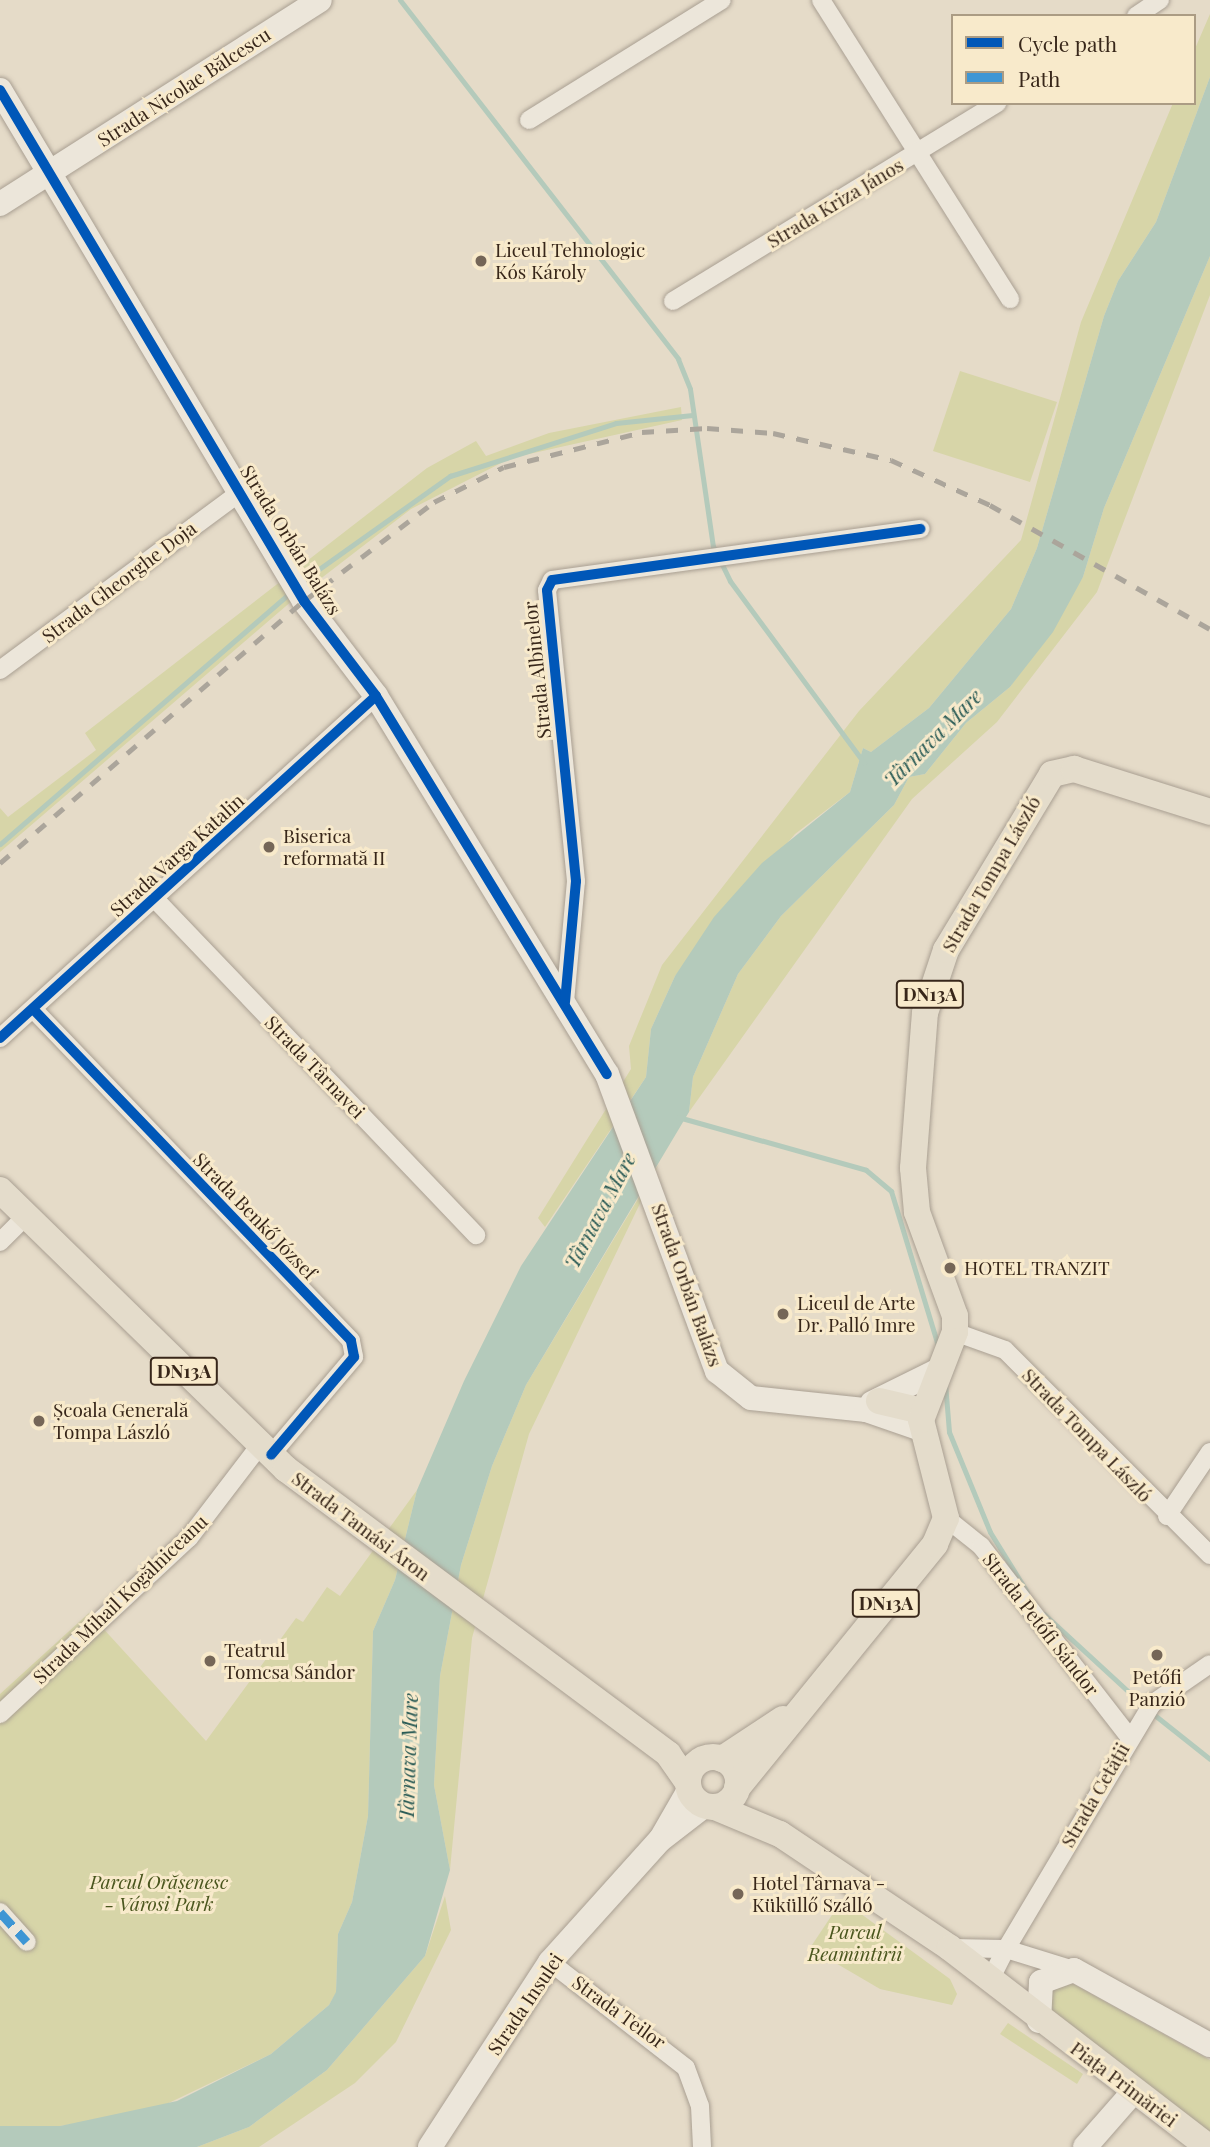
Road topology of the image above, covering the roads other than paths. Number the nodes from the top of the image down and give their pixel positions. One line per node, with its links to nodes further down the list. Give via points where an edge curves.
1 (320, 0): 10 (main road, Strada Nicolae Bălcescu)
2 (722, 0): 8 (street)
3 (821, 0): 9 (street)
4 (1160, 0): 5 (street)
5 (1139, 14)
6 (0, 90): 10 (main road, Strada Orbán Balázs)
7 (994, 105): 9 (street, Strada Kriza János)
8 (529, 120)
9 (918, 153): 12 (street); 13 (street, Strada Kriza János)
10 (47, 173): 11 (main road, Strada Nicolae Bălcescu); 14 (main road, Strada Orbán Balázs, via 204,427)
11 (0, 204)
12 (1010, 299)
13 (673, 301)
14 (238, 494): 16 (street, Strada Gheorghe Doja); 17 (main road, Strada Orbán Balázs, via 304,601)
15 (920, 529): 20 (street, Strada Albinelor, via 548,584 574,828 575,934)
16 (0, 670)
17 (376, 696): 19 (street, Strada Varga Katalin); 20 (main road, Strada Orbán Balázs)
18 (1210, 812): 27 (main road, Strada Tompa László / DN13A, via 1074,769 1052,774 932,982 913,1168 917,1212 951,1298)
19 (155, 899): 21 (street, Strada Varga Katalin); 25 (street, Strada Târnavei)
20 (565, 1002): 29 (main road, Strada Orbán Balázs, via 607,1074 706,1345 730,1387 751,1398)
21 (34, 1010): 22 (street, Strada Varga Katalin); 31 (street, Strada Benkő József, via 351,1341 354,1357)
22 (0, 1038)
23 (0, 1190): 24 (main road, Strada Tamási Áron / DN13A)
24 (26, 1216): 26 (street); 31 (main road, Strada Tamási Áron / DN13A)
25 (476, 1235)
26 (0, 1242)
27 (944, 1355): 28 (main road, Strada Orbán Balázs); 30 (main road, DN13A); 33 (street, Strada Tompa László, via 1005,1350)
28 (879, 1401): 29 (main road, Strada Orbán Balázs); 30 (main road)
29 (843, 1407): 30 (main road, Strada Orbán Balázs)
30 (921, 1420): 34 (main road, via 944,1491)
31 (265, 1450): 38 (street, Strada Mihail Kogălniceanu, via 189,1538); 39 (main road, Strada Tamási Áron / DN13A, via 377,1541)
32 (1210, 1452): 33 (street)
33 (1167, 1516): 35 (street, Strada Tompa László)
34 (946, 1518): 37 (main road, DN13A, via 935,1544); 40 (street, Strada Petőfi Sándor, via 975,1539)
35 (1210, 1555)
36 (1210, 1664): 40 (street, Strada Cetății, via 1148,1711)
37 (802, 1706): 41 (main road, DN13A); 42 (main road, DN13A)
38 (0, 1714)
39 (623, 1719): 41 (main road, Strada Tamási Áron / DN13A); 43 (main road, Strada Tamási Áron / DN13A, via 676,1761)
40 (1129, 1737): 48 (street, Strada Cetății)
41 (717, 1758): 42 (main road, via 735,1770); 43 (main road, DN13A, via 694,1766)
42 (737, 1790): 43 (main road, DN13A); 44 (main road)
43 (699, 1796): 44 (main road); 49 (main road, Strada Insulei)
44 (780, 1834): 47 (main road)
45 (0, 1912): 46 (street)
46 (27, 1942)
47 (950, 1948): 48 (street); 51 (main road, Piața Primăriei)
48 (1006, 1949): 50 (street); 51 (street, Strada Cetății)
49 (550, 1962): 55 (main road, Strada Insulei); 56 (street, Strada Teilor, via 686,2068 700,2106)
50 (1074, 1970): 52 (main road, via 1052,1973 1041,1982); 53 (main road)
51 (989, 1982): 52 (main road, Piața Primăriei)
52 (1039, 2021): 54 (main road, Piața Primăriei)
53 (1210, 2045)
54 (1134, 2091): 57 (main road); 58 (main road, Piața Primăriei)
55 (429, 2147)
56 (702, 2147)
57 (1085, 2147)
58 (1208, 2147)

